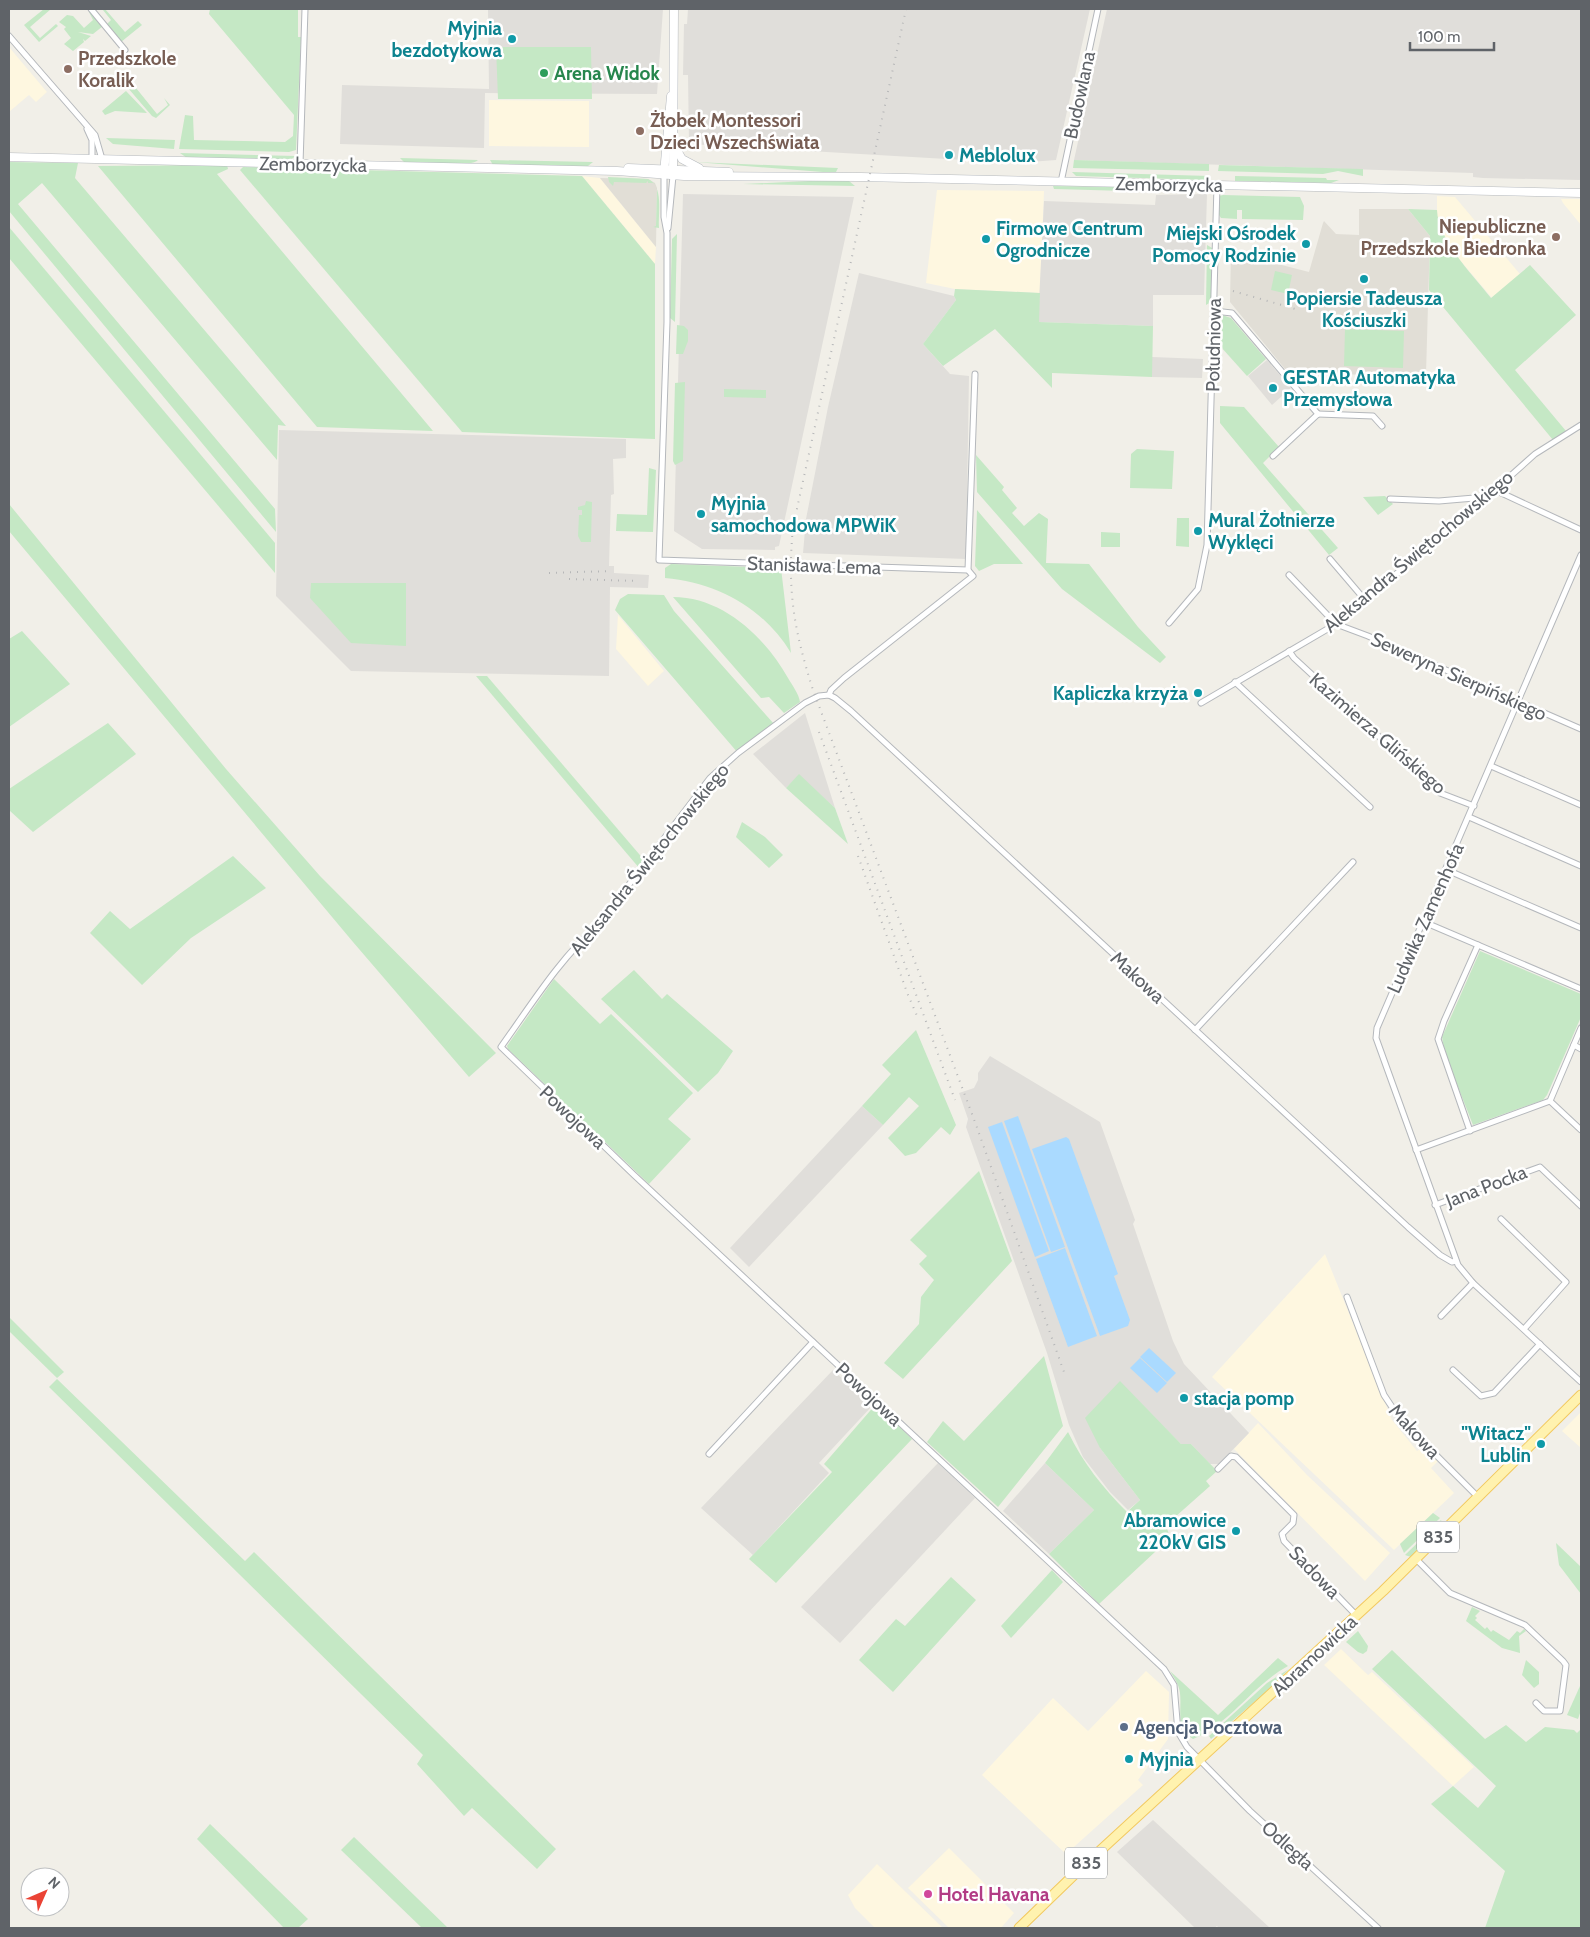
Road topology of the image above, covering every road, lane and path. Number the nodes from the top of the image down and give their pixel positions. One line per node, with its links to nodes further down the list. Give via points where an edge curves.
1 (91, 9): 6 (street)
2 (305, 9): 13 (street)
3 (674, 9): 7 (street)
4 (1098, 9): 18 (street, Budowlana)
5 (9, 36): 8 (street)
6 (126, 50)
7 (673, 91): 9 (street); 15 (street, via 669,100)
8 (84, 124): 11 (street, via 92,140); 12 (street, via 98,140)
9 (674, 146): 14 (street, Zemborzycka, via 682,159); 16 (street)
10 (9, 157): 11 (street, Zemborzycka)
11 (92, 159): 12 (street, Zemborzycka)
12 (102, 159): 13 (street, Zemborzycka)
13 (300, 164): 15 (street, Zemborzycka, via 638,168)
14 (703, 170): 16 (street, Zemborzycka); 17 (street, Zemborzycka)
15 (664, 172): 16 (street, Zemborzycka); 21 (street)
16 (673, 172): 17 (street, Zemborzycka); 21 (street)
17 (756, 176): 18 (street, Zemborzycka)
18 (1061, 182): 19 (street, Zemborzycka)
19 (1217, 185): 20 (street, Zemborzycka); 22 (street, Południowa)
20 (1581, 193)
21 (667, 233): 34 (street, Stanisława Lema, via 659,560)
22 (1214, 311): 24 (street, via 1232,313); 37 (street, Południowa, via 1207,545 1198,589)
23 (975, 374): 34 (street)
24 (1318, 414): 26 (street, via 1373,416); 27 (street)
25 (1581, 425): 28 (street, Aleksandra Świętochowskiego, via 1535,454)
26 (1382, 426)
27 (1273, 456)
28 (1495, 490): 29 (street, Aleksandra Świętochowskiego); 31 (street)
29 (1486, 497): 30 (street); 36 (street, Aleksandra Świętochowskiego)
30 (1390, 499)
31 (1581, 530)
32 (1581, 555): 42 (street, Ludwika Zamenhofa)
33 (1330, 559): 36 (street)
34 (968, 570): 41 (street, via 973,576 844,678)
35 (1289, 575): 38 (street)
36 (1365, 600): 38 (street, Aleksandra Świętochowskiego)
37 (1169, 623)
38 (1336, 624): 39 (street, Aleksandra Świętochowskiego); 42 (street, Seweryna Sierpińskiego)
39 (1289, 651): 40 (street, Aleksandra Świętochowskiego); 47 (street, Kazimierza Glińskiego, via 1440,793)
40 (1235, 682): 43 (street, Aleksandra Świętochowskiego); 48 (street)
41 (829, 695): 58 (street, Makowa, via 851,711); 60 (street, Aleksandra Świętochowskiego, via 804,703 710,778 599,924 583,938 546,985)
42 (1518, 702): 44 (street, Seweryna Sierpińskiego); 45 (street, Ludwika Zamenhofa)
43 (1201, 703)
44 (1581, 729)
45 (1491, 766): 46 (street); 47 (street, Ludwika Zamenhofa)
46 (1581, 805)
47 (1474, 806): 49 (street, Ludwika Zamenhofa)
48 (1370, 807)
49 (1469, 818): 51 (street); 52 (street, Ludwika Zamenhofa)
50 (1353, 862): 58 (street)
51 (1581, 866)
52 (1447, 870): 53 (street, Ludwika Zamenhofa); 54 (street)
53 (1424, 922): 55 (street); 65 (street, Ludwika Zamenhofa, via 1377,1028 1376,1038)
54 (1581, 928)
55 (1478, 945): 56 (street); 63 (street, via 1438,1039)
56 (1581, 989)
57 (1581, 1028): 59 (street)
58 (1195, 1030): 69 (street, Makowa, via 1408,1227 1445,1258)
59 (1574, 1045): 61 (street); 62 (street)
60 (502, 1047): 74 (street, Powojowa, via 511,1059)
61 (1581, 1049)
62 (1550, 1101): 63 (street); 64 (street)
63 (1470, 1130): 65 (street)
64 (1581, 1130)
65 (1416, 1150): 66 (street, Ludwika Zamenhofa)
66 (1435, 1205): 67 (street, Jana Pocka, via 1540,1167); 69 (street, Ludwika Zamenhofa)
67 (1581, 1206)
68 (1502, 1219): 73 (street, via 1566,1282)
69 (1456, 1261): 70 (street, Ludwika Zamenhofa)
70 (1473, 1282): 72 (street); 73 (street, Ludwika Zamenhofa)
71 (1347, 1297): 81 (street, Makowa, via 1384,1395 1400,1419)
72 (1441, 1316)
73 (1524, 1329): 75 (street, Ludwika Zamenhofa)
74 (813, 1342): 79 (street); 85 (street, Powojowa, via 1166,1672 1175,1689 1178,1732)
75 (1540, 1344): 76 (street, via 1494,1393 1481,1396); 77 (street, Ludwika Zamenhofa)
76 (1453, 1370)
77 (1581, 1382)
78 (1581, 1395): 81 (main road, Abramowicka / 835)
79 (709, 1454)
80 (1218, 1469): 83 (street, Sadowa, via 1231,1456 1236,1457 1294,1515 1295,1520 1282,1534 1284,1541)
81 (1478, 1498): 82 (main road, Abramowicka / 835)
82 (1416, 1559): 83 (main road, Abramowicka / 835); 84 (street, via 1450,1593 1525,1625 1566,1665 1560,1711 1544,1711)
83 (1357, 1616): 85 (main road, Abramowicka / 835)
84 (1536, 1703)
85 (1199, 1761): 86 (main road, Abramowicka / 835); 87 (street, Odległa)
86 (1019, 1928)
87 (1378, 1928)

